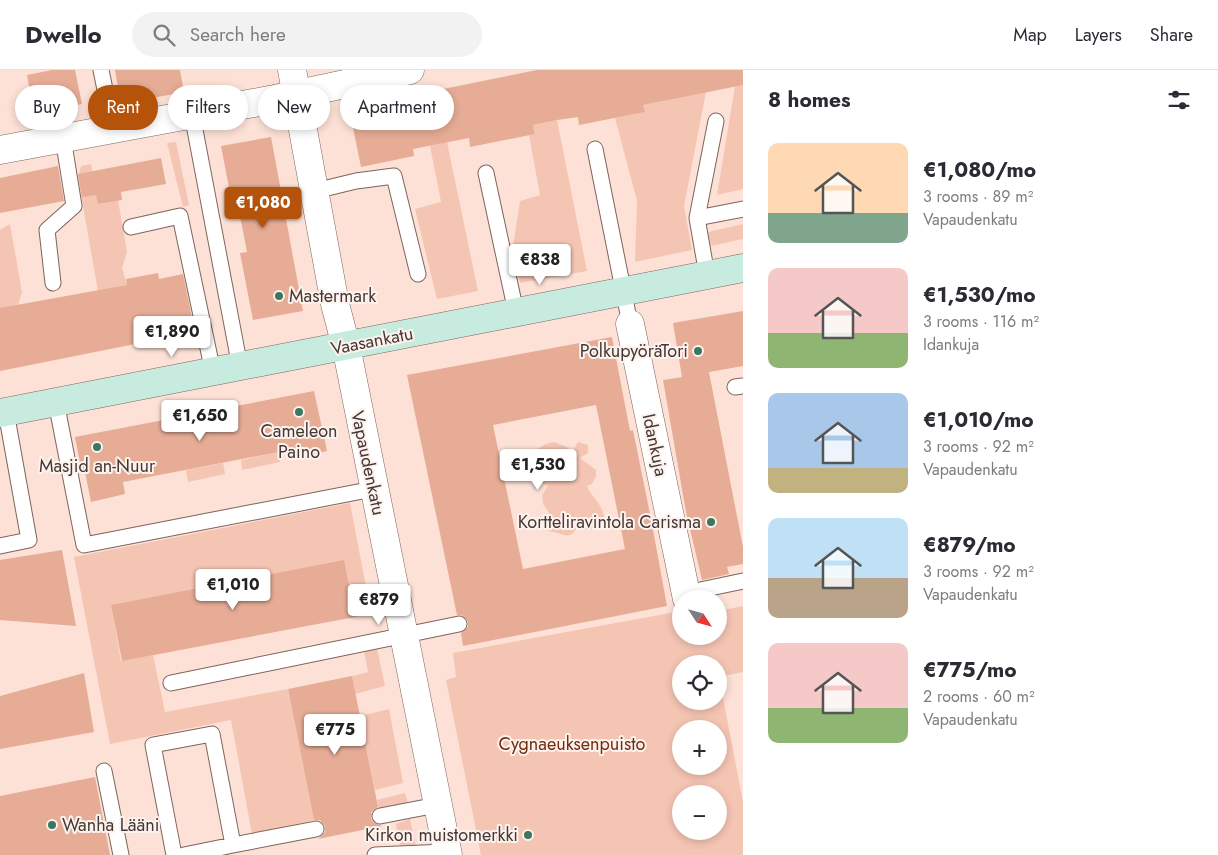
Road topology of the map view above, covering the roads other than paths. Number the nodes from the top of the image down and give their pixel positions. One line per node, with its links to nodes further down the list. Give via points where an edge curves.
1 (101, 70): 4 (lane)
2 (410, 70): 3 (street)
3 (294, 82): 5 (street); 13 (street, Vapaudenkatu)
4 (104, 85)
5 (248, 96)
6 (716, 121): 15 (lane)
7 (107, 130): 9 (street)
8 (195, 130): 25 (lane)
9 (63, 138): 11 (street); 20 (lane, via 74,206 47,230)
10 (595, 149): 21 (lane, Idankuja)
11 (0, 150)
12 (486, 173): 22 (lane)
13 (315, 191): 18 (lane, via 394,176); 24 (street, Vapaudenkatu, via 335,304)
14 (743, 209): 15 (lane)
15 (697, 218): 19 (lane)
16 (131, 227): 26 (lane, via 180,216)
17 (743, 268): 19 (main road, Vaasankatu)
18 (418, 274)
19 (708, 275): 21 (main road, Vaasankatu)
20 (52, 283)
21 (623, 292): 22 (main road, Vaasankatu); 23 (lane, Idankuja)
22 (516, 312): 24 (main road, Vaasankatu)
23 (630, 324): 32 (street, Idankuja)
24 (346, 346): 25 (main road, Vaasankatu); 29 (street, Vapaudenkatu)
25 (240, 367): 26 (main road, Vaasankatu)
26 (213, 372): 27 (main road, Vaasankatu)
27 (56, 402): 28 (main road, Vaasankatu); 29 (lane, via 84,545)
28 (3, 412): 30 (lane, via 29,540)
29 (373, 489): 35 (street, Vapaudenkatu)
30 (0, 546)
31 (743, 582): 33 (lane)
32 (685, 590)
33 (710, 590)
34 (459, 624): 35 (lane)
35 (403, 637): 36 (lane); 38 (street, Vapaudenkatu)
36 (171, 682)
37 (104, 771): 43 (lane)
38 (437, 805): 39 (lane); 42 (street, Vapaudenkatu)
39 (380, 816)
40 (316, 829): 41 (lane)
41 (233, 845): 44 (lane, via 212,734 153,745); 45 (lane)
42 (447, 854): 46 (lane)
43 (121, 855)
44 (174, 855)
45 (184, 855)
46 (375, 855)

